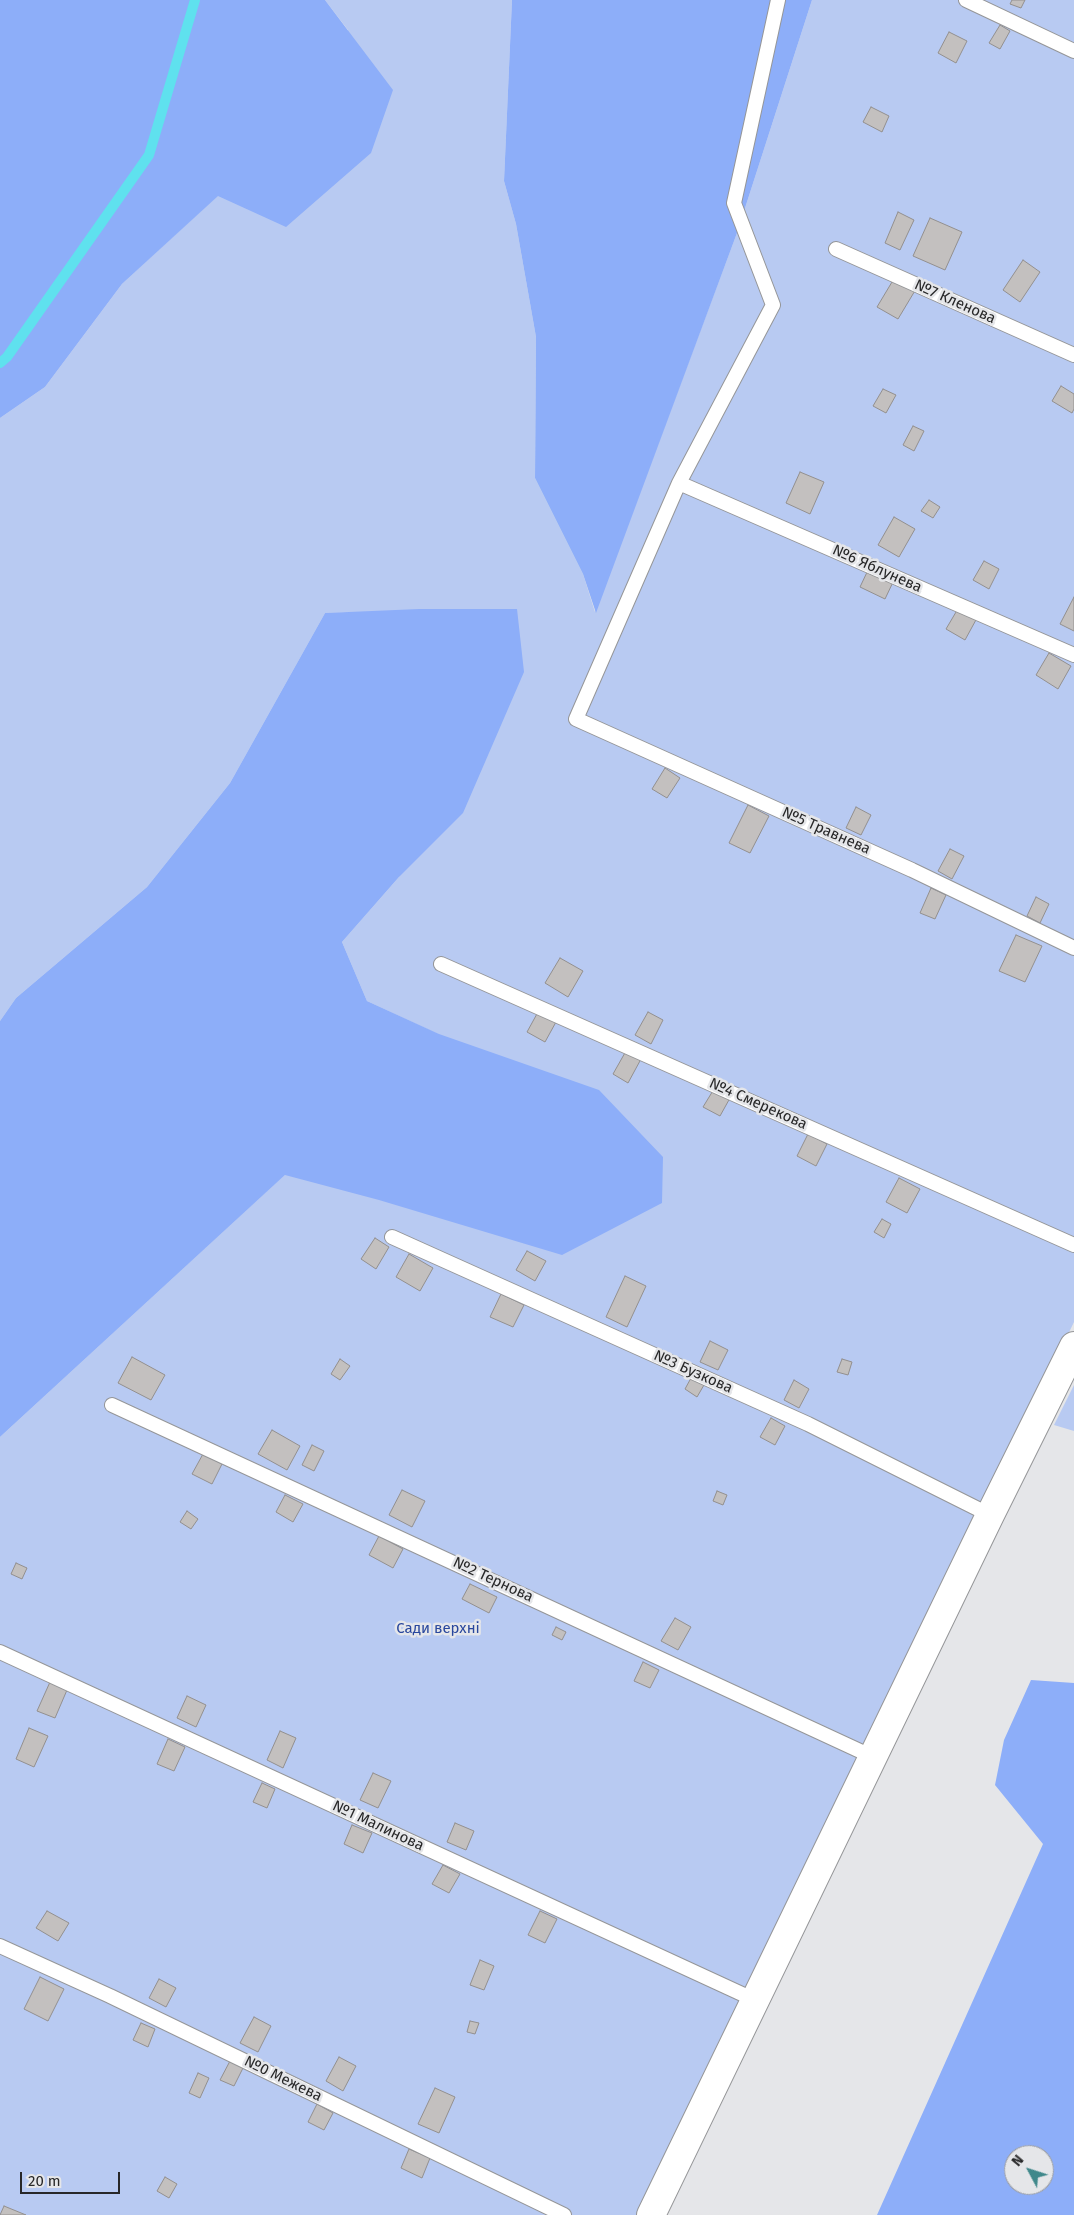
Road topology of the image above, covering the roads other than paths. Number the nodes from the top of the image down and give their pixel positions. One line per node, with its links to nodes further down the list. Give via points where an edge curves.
1 (778, 0): 6 (lane, via 734,203 773,305)
2 (966, 0): 3 (lane)
3 (1074, 51)
4 (836, 249): 5 (lane, №7 Кленова)
5 (1074, 355)
6 (680, 483): 7 (lane, №6 Яблунева); 8 (lane, №5 Травнева, via 576,719 912,870)
7 (1074, 655)
8 (1074, 948)
9 (441, 964): 11 (lane, №4 Смерекова)
10 (392, 1237): 14 (lane, №3 Бузкова, via 808,1424)
11 (1074, 1245)
12 (1074, 1346): 14 (street)
13 (112, 1405): 16 (lane, №2 Тернова)
14 (990, 1515): 16 (street)
15 (0, 1652): 18 (lane, №1 Малинова)
16 (873, 1756): 18 (street)
17 (0, 1946): 19 (lane, №0 Межева)
18 (755, 2000): 20 (street)
19 (564, 2215)
20 (651, 2215)

